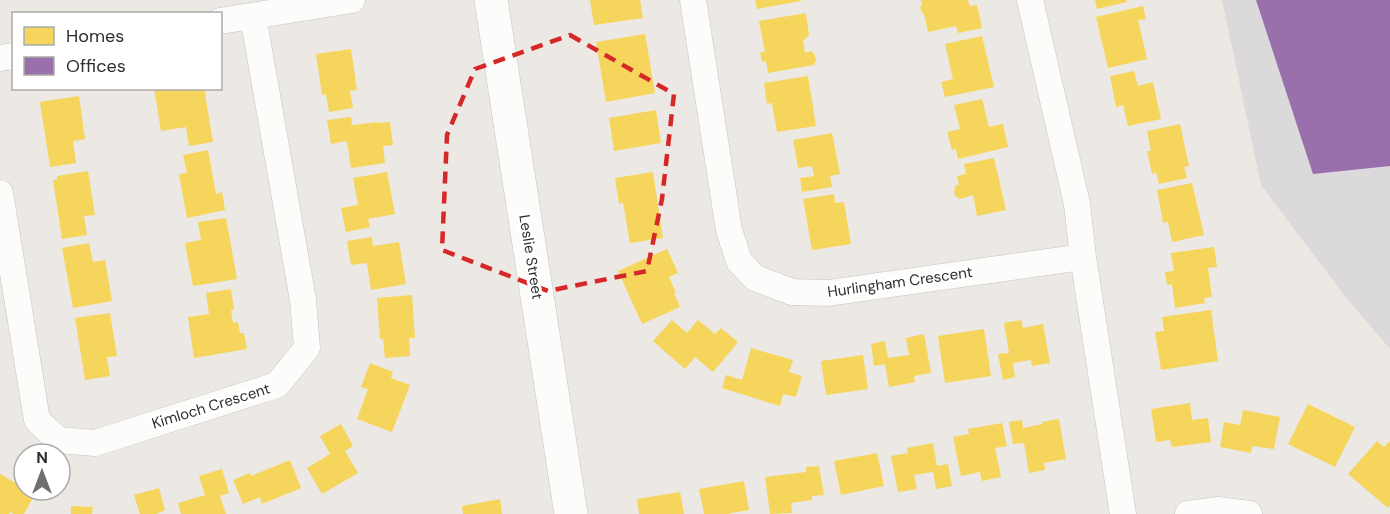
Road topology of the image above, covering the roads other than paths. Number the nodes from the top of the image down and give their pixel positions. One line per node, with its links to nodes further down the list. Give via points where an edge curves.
1 (352, 0): 5 (street)
2 (491, 0): 9 (main road, Leslie Street)
3 (693, 0): 8 (street, Hurlingham Crescent, via 729,230 739,261 755,278 792,292 828,292)
4 (1030, 0): 8 (street, via 1077,204)
5 (253, 16): 6 (street); 7 (street, Kimloch Crescent, via 303,300 307,348 277,385 95,443 58,440 38,420)
6 (222, 21)
7 (0, 193)
8 (1083, 257): 10 (street)
9 (572, 514)
10 (1123, 514)
11 (1188, 514): 12 (street, via 1218,510)
12 (1250, 514)

